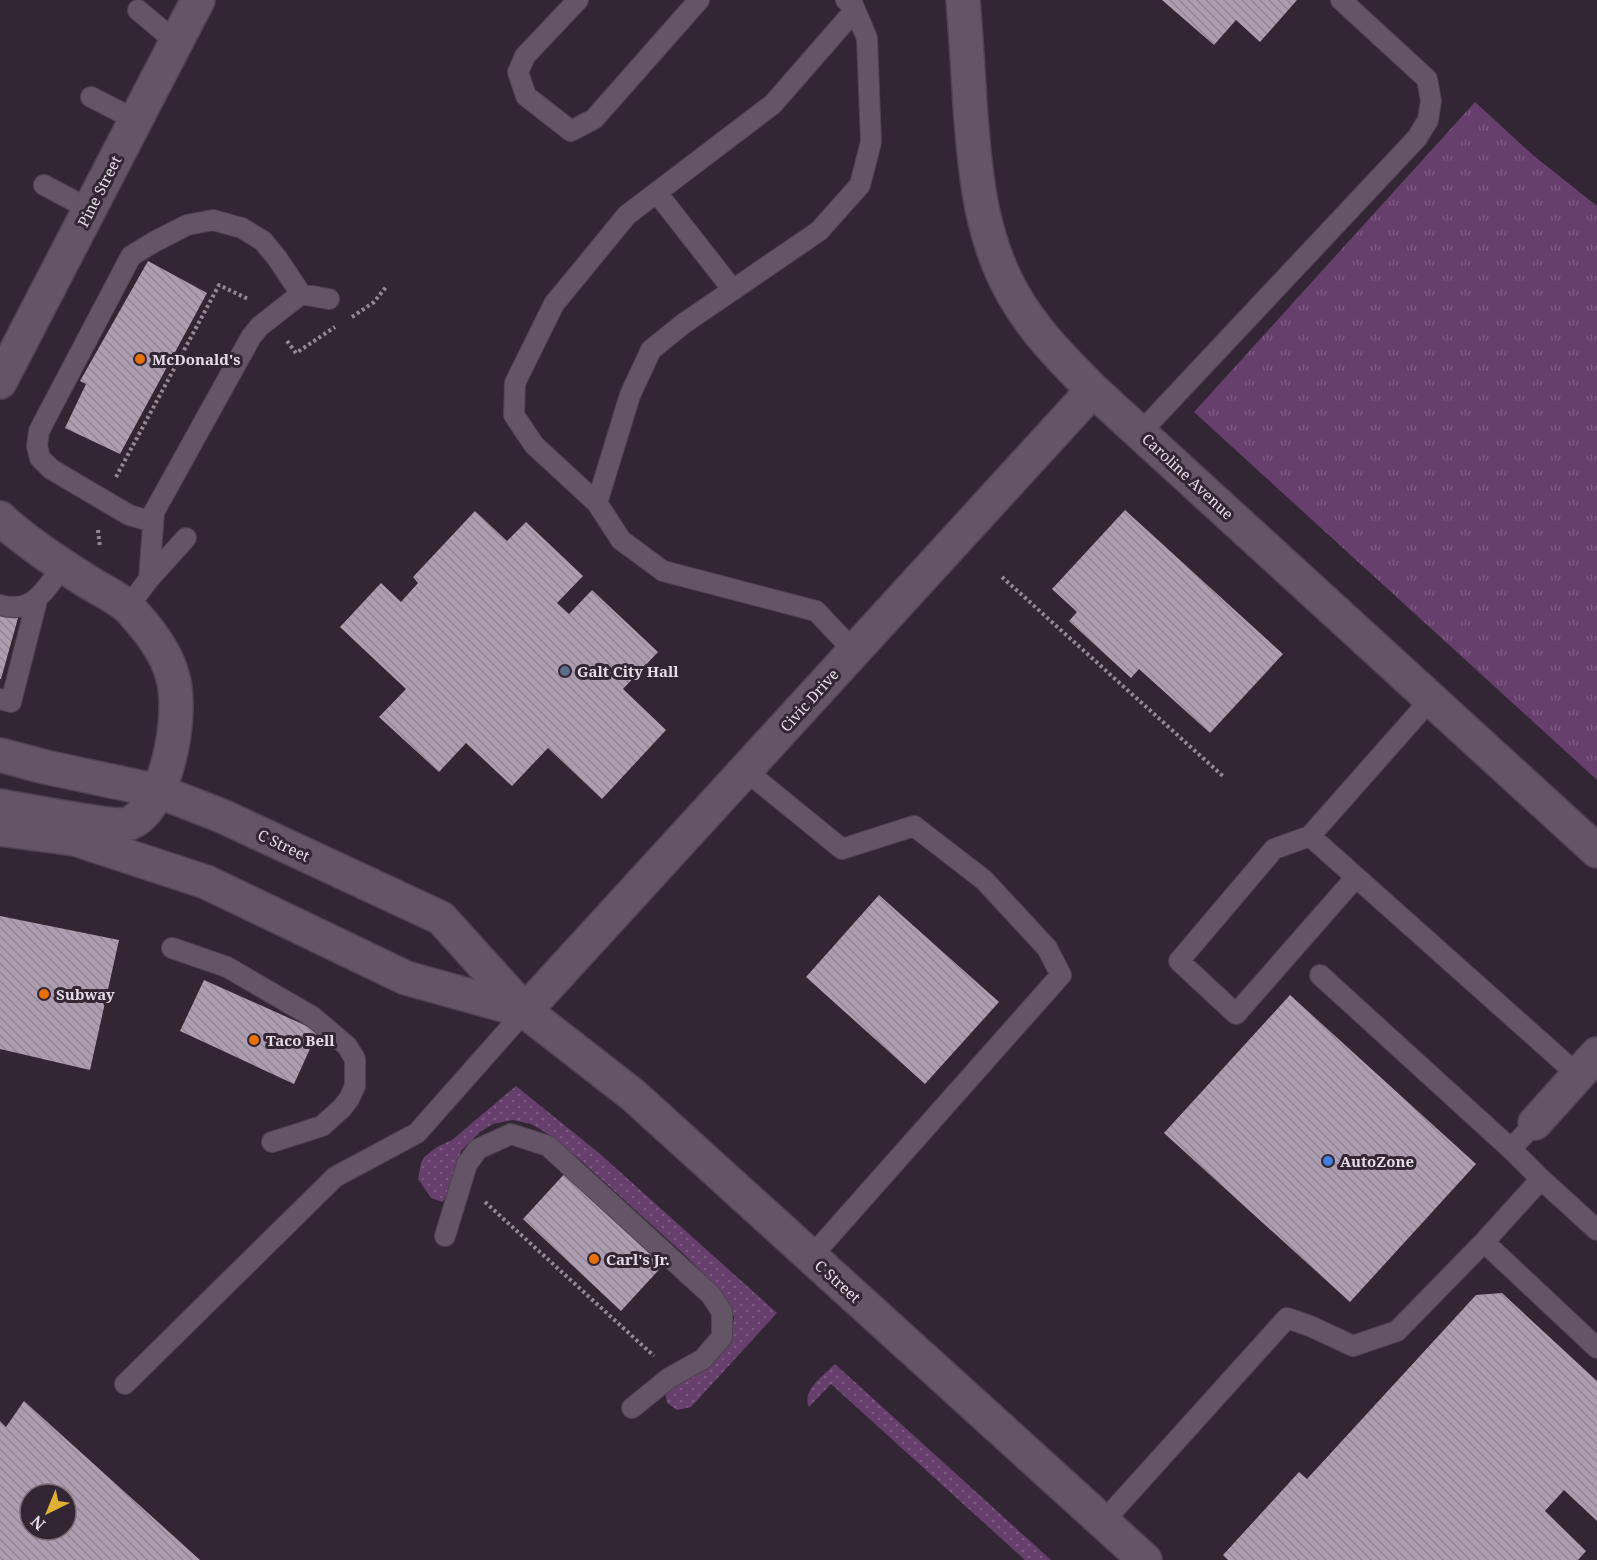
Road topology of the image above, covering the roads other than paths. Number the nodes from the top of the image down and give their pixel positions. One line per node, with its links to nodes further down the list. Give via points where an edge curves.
1 (198, 0): 8 (street, Pine Street)
2 (578, 0): 3 (lane, via 525,56 519,72 526,96 571,131 594,119)
3 (699, 0)
4 (963, 0): 18 (street, Caroline Avenue, via 974,161 980,205 995,257 1020,306 1046,341)
5 (1341, 0): 19 (lane, via 1427,79 1431,101 1428,120 1417,138)
6 (851, 5): 12 (lane, via 773,104); 14 (lane, via 867,38 871,142 860,185 819,231)
7 (138, 10): 8 (lane)
8 (176, 42): 10 (street, Pine Street)
9 (91, 97): 10 (lane)
10 (136, 120): 13 (street, Pine Street)
11 (44, 185): 13 (lane)
12 (657, 193): 14 (lane); 20 (lane, via 627,215 554,304 515,383 514,415 520,425 534,445)
13 (89, 210): 17 (street, Pine Street)
14 (733, 290): 20 (lane, via 651,350 630,395)
15 (300, 294): 16 (lane); 22 (lane, via 251,337 154,512); 22 (lane, via 263,241 242,228 213,220 187,225 131,256 39,431 37,446 40,458 51,469 129,515)
16 (330, 299)
17 (1, 377)
18 (1093, 390): 19 (street, Caroline Avenue); 29 (street, Civic Drive)
19 (1140, 433): 31 (street, Caroline Avenue)
20 (597, 503): 29 (lane, via 621,540 663,571 816,611)
21 (0, 518): 24 (street)
22 (153, 522): 25 (lane)
23 (186, 538): 25 (lane)
24 (63, 566): 26 (lane); 28 (street)
25 (149, 579): 28 (lane)
26 (37, 600): 27 (lane, via 14,609); 30 (lane, via 11,702)
27 (0, 605)
28 (128, 607): 34 (street, via 159,646 174,678 174,747)
29 (854, 651): 33 (street, Civic Drive)
30 (0, 699)
31 (1431, 699): 37 (lane); 38 (street, Caroline Avenue)
32 (0, 755): 34 (street, C Street)
33 (745, 770): 42 (street, Civic Drive); 51 (lane, via 842,849 915,826 984,880 1047,948 1060,975)
34 (158, 791): 35 (street, via 139,818 128,824); 42 (street, C Street, via 222,816 441,918)
35 (0, 806)
36 (0, 828): 42 (street, C Street, via 75,838 206,882 406,978)
37 (1310, 836): 39 (lane); 39 (lane, via 1274,849 1179,961 1236,1014)
38 (1597, 851)
39 (1356, 877): 43 (lane)
40 (172, 948): 45 (lane, via 227,967 313,1017 347,1046 355,1059 355,1086 342,1108 322,1126)
41 (1320, 975): 46 (lane)
42 (525, 1011): 51 (street, C Street, via 633,1095); 53 (lane, via 417,1133 335,1177)
43 (1588, 1065): 44 (street)
44 (1535, 1123): 46 (lane)
45 (272, 1142)
46 (1511, 1149): 47 (lane)
47 (1541, 1179): 48 (lane); 50 (lane)
48 (1597, 1230)
49 (445, 1236): 54 (lane, via 467,1164 478,1149 511,1134 548,1146 711,1295 722,1311 722,1337 703,1359 675,1374)
50 (1484, 1242): 52 (lane); 55 (lane, via 1397,1331 1353,1346 1287,1318)
51 (811, 1257): 55 (street, C Street)
52 (1597, 1348)
53 (125, 1384)
54 (632, 1408)
55 (1103, 1522): 56 (street, C Street)
56 (1145, 1560)

